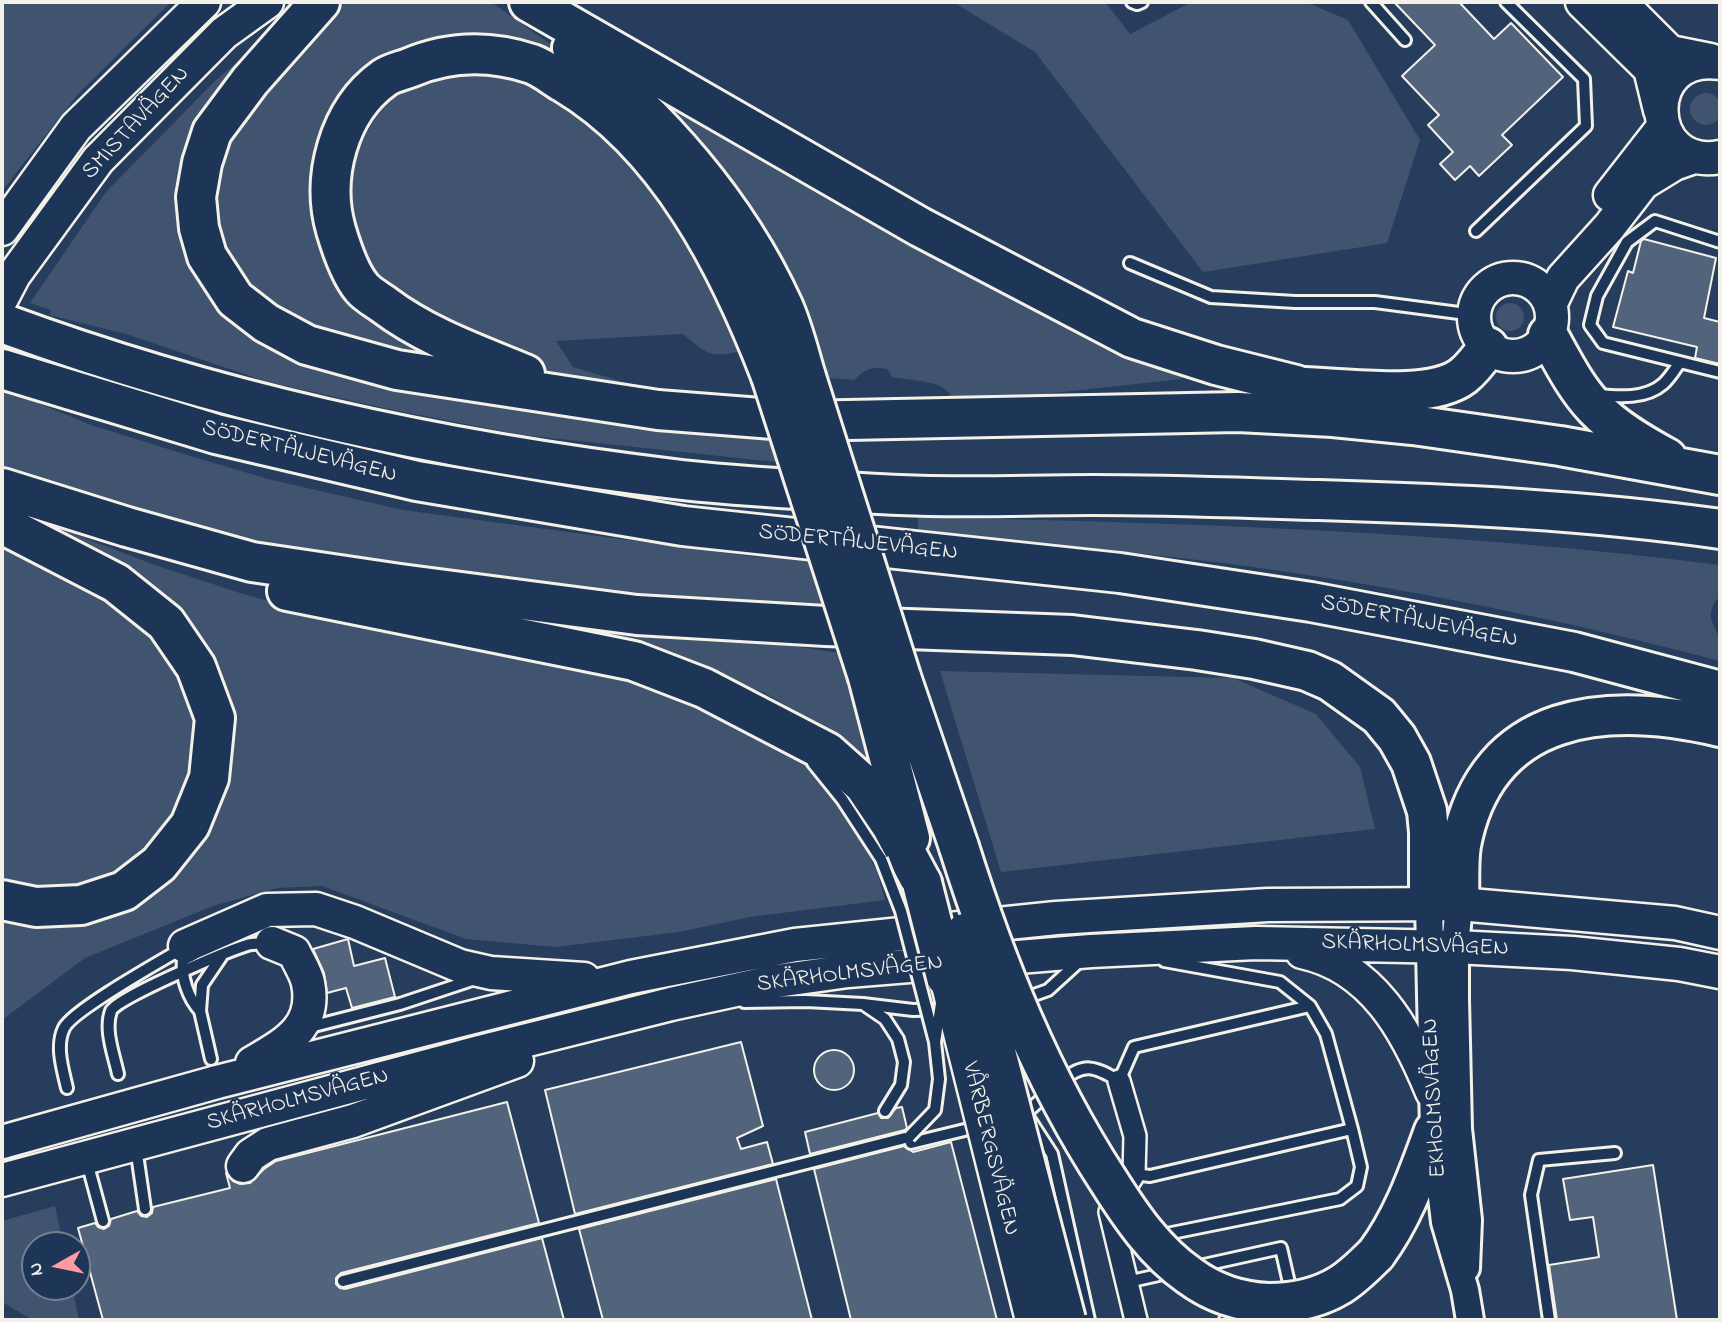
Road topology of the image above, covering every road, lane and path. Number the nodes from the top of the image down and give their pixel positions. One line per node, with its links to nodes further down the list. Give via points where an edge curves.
1 (204, 2): 16 (main road, SMISTAVÄGEN, via 76,127)
2 (267, 2): 22 (main road, SMISTAVÄGEN, via 224,33 98,160)
3 (320, 2): 32 (highway, via 250,80 212,132 202,163 196,197 199,228 207,256 235,299 266,323 307,345 397,370)
4 (513, 2): 29 (highway, via 610,78 712,190 750,245 784,308)
5 (529, 2): 30 (highway, via 920,227 1132,338)
6 (1132, 2): 7 (lane)
7 (1142, 2)
8 (1371, 2): 12 (lane)
9 (1506, 2): 18 (lane, via 1584,79 1586,126)
10 (1582, 2): 14 (main road, via 1650,69)
11 (1620, 2): 13 (main road, via 1670,51)
12 (1405, 40)
13 (1719, 62): 14 (main road, via 1682,69 1663,92)
14 (1662, 119): 15 (main road, via 1672,142); 21 (main road, via 1594,215)
15 (1713, 158): 17 (main road, via 1674,164 1643,183)
16 (2, 229)
17 (1612, 230): 19 (lane, via 1655,221); 23 (main road, via 1563,278); 26 (lane, via 1590,325 1604,344)
18 (1476, 231)
19 (1720, 242)
20 (1130, 262): 25 (lane, via 1212,297 1375,302)
21 (1527, 281): 23 (main road, via 1545,295); 25 (main road, via 1512,278 1486,289 1478,301)
22 (2, 298)
23 (1549, 320): 25 (main road, via 1539,346 1514,356 1500,354); 31 (highway, via 1572,378)
24 (2, 323): 37 (highway, SÖDERTÄLJEVÄGEN, via 226,394 305,414 559,464 687,480 902,495 1415,503 1580,513)
25 (1481, 331): 30 (highway, via 1464,376 1452,383 1426,390)
26 (1680, 362): 27 (lane); 31 (lane, via 1662,386 1644,393 1628,397)
27 (1720, 372)
28 (11, 373): 39 (highway, SÖDERTÄLJEVÄGEN, via 216,434 416,481 683,526 1121,573 1311,602 1574,652)
29 (789, 376): 32 (highway, via 749,318 685,202 634,139 589,98 535,65 495,55 457,53 385,77 362,100 341,135 331,173 331,213 341,250 361,287 396,314 450,344); 38 (highway, bridge)
30 (1296, 385): 33 (highway, via 1092,399)
31 (1585, 394): 34 (highway, via 1596,409 1633,438)
32 (582, 398): 33 (highway, via 658,410 799,421)
33 (964, 417): 34 (highway, via 1238,412 1333,417 1560,446)
34 (1704, 472)
35 (2, 489): 41 (highway, via 90,527 251,583 634,661 704,688); 45 (highway, via 252,562 400,584 637,615 1072,635 1208,652 1307,671 1330,681 1379,716 1397,738 1421,789)
36 (2, 524): 44 (highway, via 116,583 166,623 196,667 215,718 209,778 190,825 159,864 124,891 81,905 36,907)
37 (1720, 529)
38 (885, 677): 42 (highway); 43 (highway)
39 (1720, 691)
40 (1720, 727): 45 (highway, via 1654,715 1593,716 1536,733 1513,747 1486,779 1469,816)
41 (787, 730): 43 (highway, via 827,752 864,785); 64 (lane, bridge, via 842,799 881,859 901,911)
42 (951, 849): 75 (highway, bridge, via 1012,999 1086,1145 1142,1230 1191,1278 1234,1298 1278,1303 1322,1295 1340,1285 1376,1254 1392,1232); 91 (highway, bridge)
43 (922, 883): 56 (highway, bridge)
44 (2, 900)
45 (1444, 904): 46 (main road, SKÄRHOLMSVÄGEN); 50 (street, EKHOLMSVÄGEN); 55 (main road, SKÄRHOLMSVÄGEN, via 1268,905 1042,919 795,945)
46 (1718, 929)
47 (222, 943): 48 (lane); 52 (main road); 54 (main road, via 267,910 316,909 460,966); 61 (lane, via 202,985)
48 (272, 943): 63 (main road, via 294,952 308,982 307,1010)
49 (1256, 943): 50 (main road, SKÄRHOLMSVÄGEN); 51 (main road, SKÄRHOLMSVÄGEN); 69 (main road, via 1312,954 1360,979 1402,1027)
50 (1443, 947): 53 (main road, SKÄRHOLMSVÄGEN, via 1572,953); 69 (street, EKHOLMSVÄGEN); 89 (street, EKHOLMSVÄGEN, via 1468,1220)
51 (1091, 951): 57 (main road, SKÄRHOLMSVÄGEN, via 848,971); 59 (lane, via 1280,982); 60 (lane, via 1048,990 1002,1007)
52 (183, 960): 61 (lane, via 194,1005); 66 (lane, via 112,1008 108,1026); 68 (lane, via 88,1006 64,1027 60,1054)
53 (1720, 972)
54 (491, 973): 55 (main road, via 572,979); 63 (lane, via 400,1004)
55 (631, 977): 65 (main road, SKÄRHOLMSVÄGEN)
56 (955, 993): 58 (lane, via 913,1010); 64 (lane, bridge); 90 (main road, VÅRBERGSVÄGEN, bridge)
57 (671, 1004): 58 (lane); 62 (main road, SKÄRHOLMSVÄGEN)
58 (863, 1004): 70 (lane, via 885,1019 898,1039 904,1062 901,1085)
59 (1310, 1006): 67 (lane, via 1134,1047); 74 (lane, via 1326,1034)
60 (976, 1008)
61 (200, 1011): 65 (lane)
62 (593, 1024): 80 (main road, via 514,1062 353,1121 268,1144); 83 (main road, SKÄRHOLMSVÄGEN)
63 (299, 1029): 65 (main road, via 287,1043)
64 (935, 1042): 76 (lane, bridge, via 939,1079 935,1110)
65 (214, 1071): 77 (main road, SKÄRHOLMSVÄGEN)
66 (118, 1074)
67 (1119, 1081): 71 (lane, via 1099,1069 1074,1070); 82 (street, via 1135,1136)
68 (67, 1088)
69 (1432, 1092): 75 (street, EKHOLMSVÄGEN)
70 (885, 1111)
71 (1026, 1113): 72 (lane); 92 (lane, via 1052,1154)
72 (1002, 1120)
73 (990, 1123): 76 (lane)
74 (1352, 1129): 82 (lane, via 1150,1176); 86 (lane, via 1361,1167 1357,1186 1340,1199)
75 (1434, 1131): 89 (street, EKHOLMSVÄGEN, via 1445,1223)
76 (910, 1140): 87 (lane)
77 (2, 1142)
78 (1615, 1153): 96 (lane, via 1539,1160 1531,1195)
79 (138, 1161): 84 (lane)
80 (243, 1166)
81 (90, 1173): 85 (lane)
82 (1134, 1174): 86 (street, via 1110,1212)
83 (2, 1180)
84 (145, 1209)
85 (103, 1221)
86 (1119, 1245): 88 (street)
87 (342, 1281)
88 (1127, 1282): 93 (street); 94 (lane, via 1281,1248 1294,1306)
89 (1465, 1290): 95 (street, EKHOLMSVÄGEN)
90 (1032, 1320)
91 (1066, 1320)
92 (1089, 1320)
93 (1136, 1320)
94 (1225, 1320)
95 (1470, 1320)
96 (1549, 1320)

